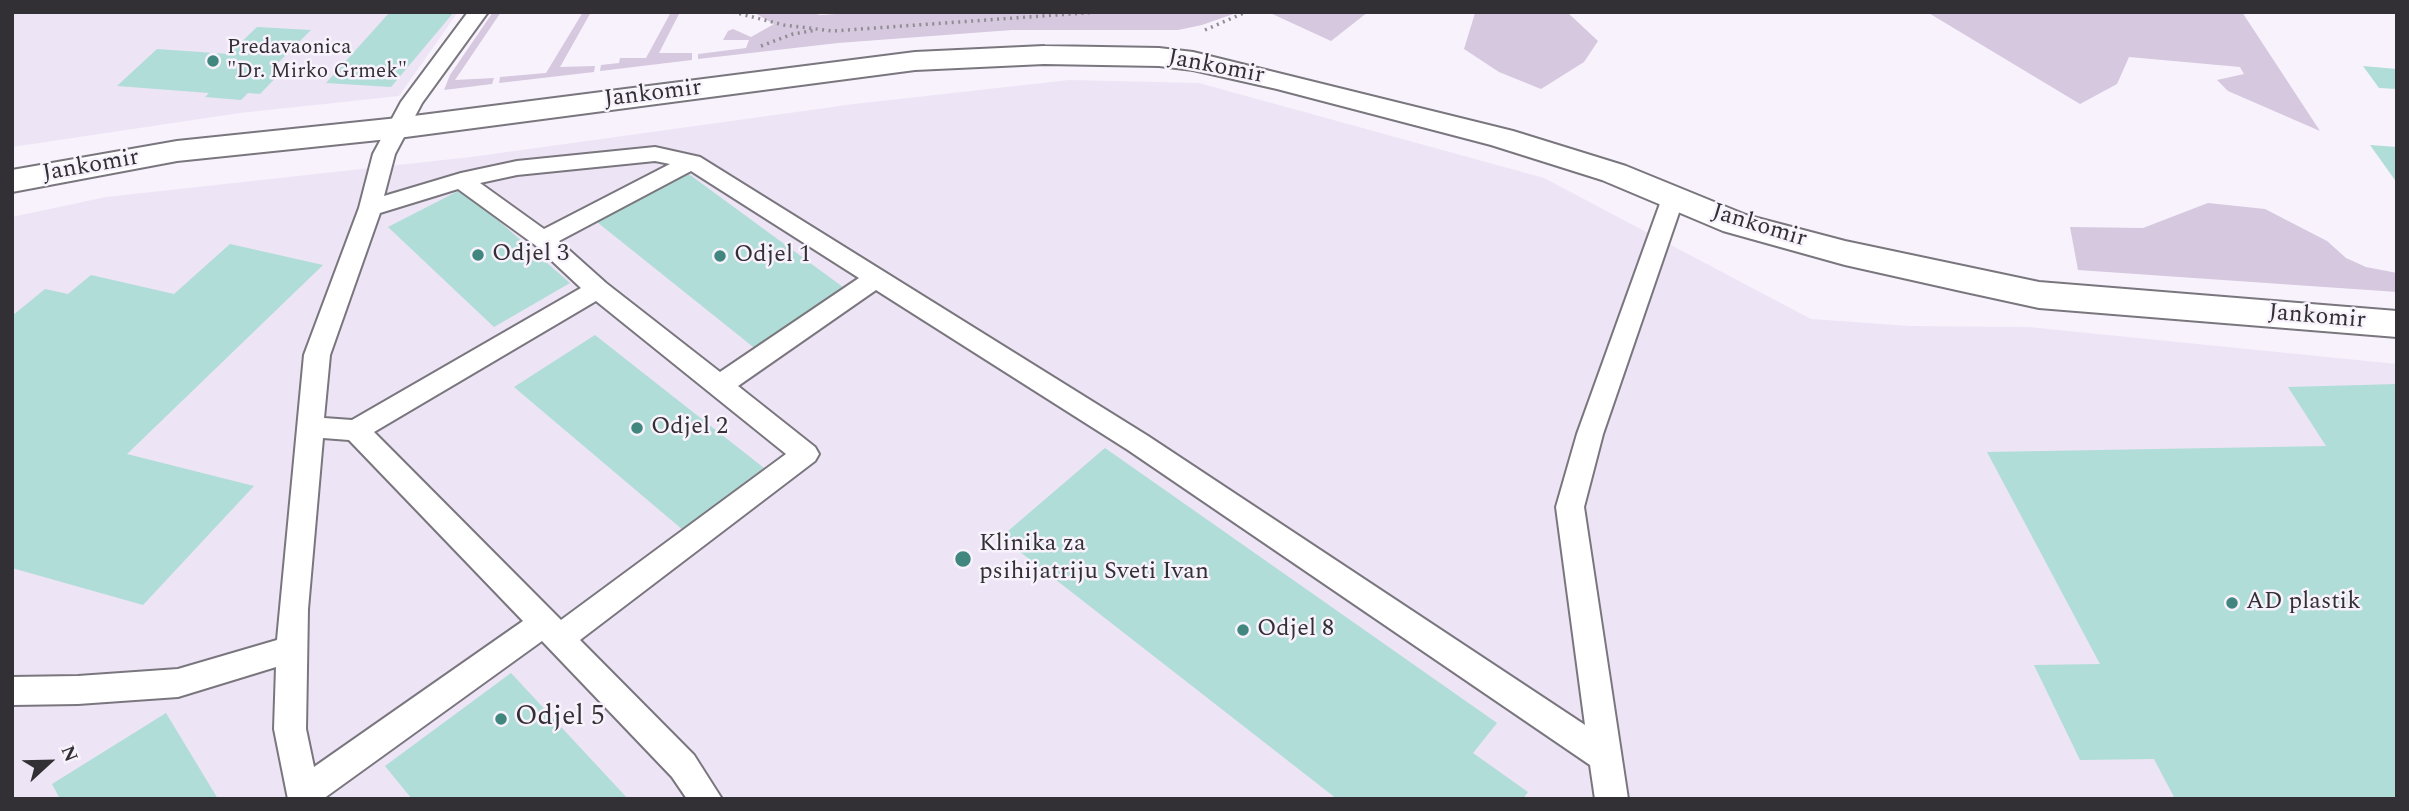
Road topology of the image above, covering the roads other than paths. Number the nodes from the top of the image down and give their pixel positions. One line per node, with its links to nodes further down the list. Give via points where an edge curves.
1 (478, 12): 2 (lane)
2 (398, 128): 5 (street, Jankomir, via 177,151); 6 (street, Jankomir, via 915,61 1044,55 1159,57 1282,81 1489,135 1614,173); 7 (lane, via 384,154)
3 (692, 162): 4 (lane, via 655,154 517,167); 8 (lane); 9 (lane)
4 (461, 180): 7 (lane); 8 (lane)
5 (12, 181)
6 (1673, 198): 11 (street, Jankomir, via 1735,223 1832,249 2039,295); 18 (lane, via 1590,433 1570,507)
7 (370, 208): 13 (lane, via 317,355)
8 (542, 239): 10 (lane)
9 (876, 278): 12 (lane); 18 (lane, via 1138,443)
10 (597, 289): 12 (lane); 14 (lane)
11 (2397, 324)
12 (719, 386): 15 (lane, via 805,454)
13 (311, 427): 14 (lane); 16 (lane)
14 (356, 430): 15 (lane)
15 (551, 631): 19 (lane); 20 (lane, via 682,765)
16 (292, 649): 17 (lane, via 178,683); 19 (lane, via 290,729)
17 (12, 691)
18 (1605, 757): 21 (lane)
19 (304, 797)
20 (706, 799)
21 (1612, 799)

